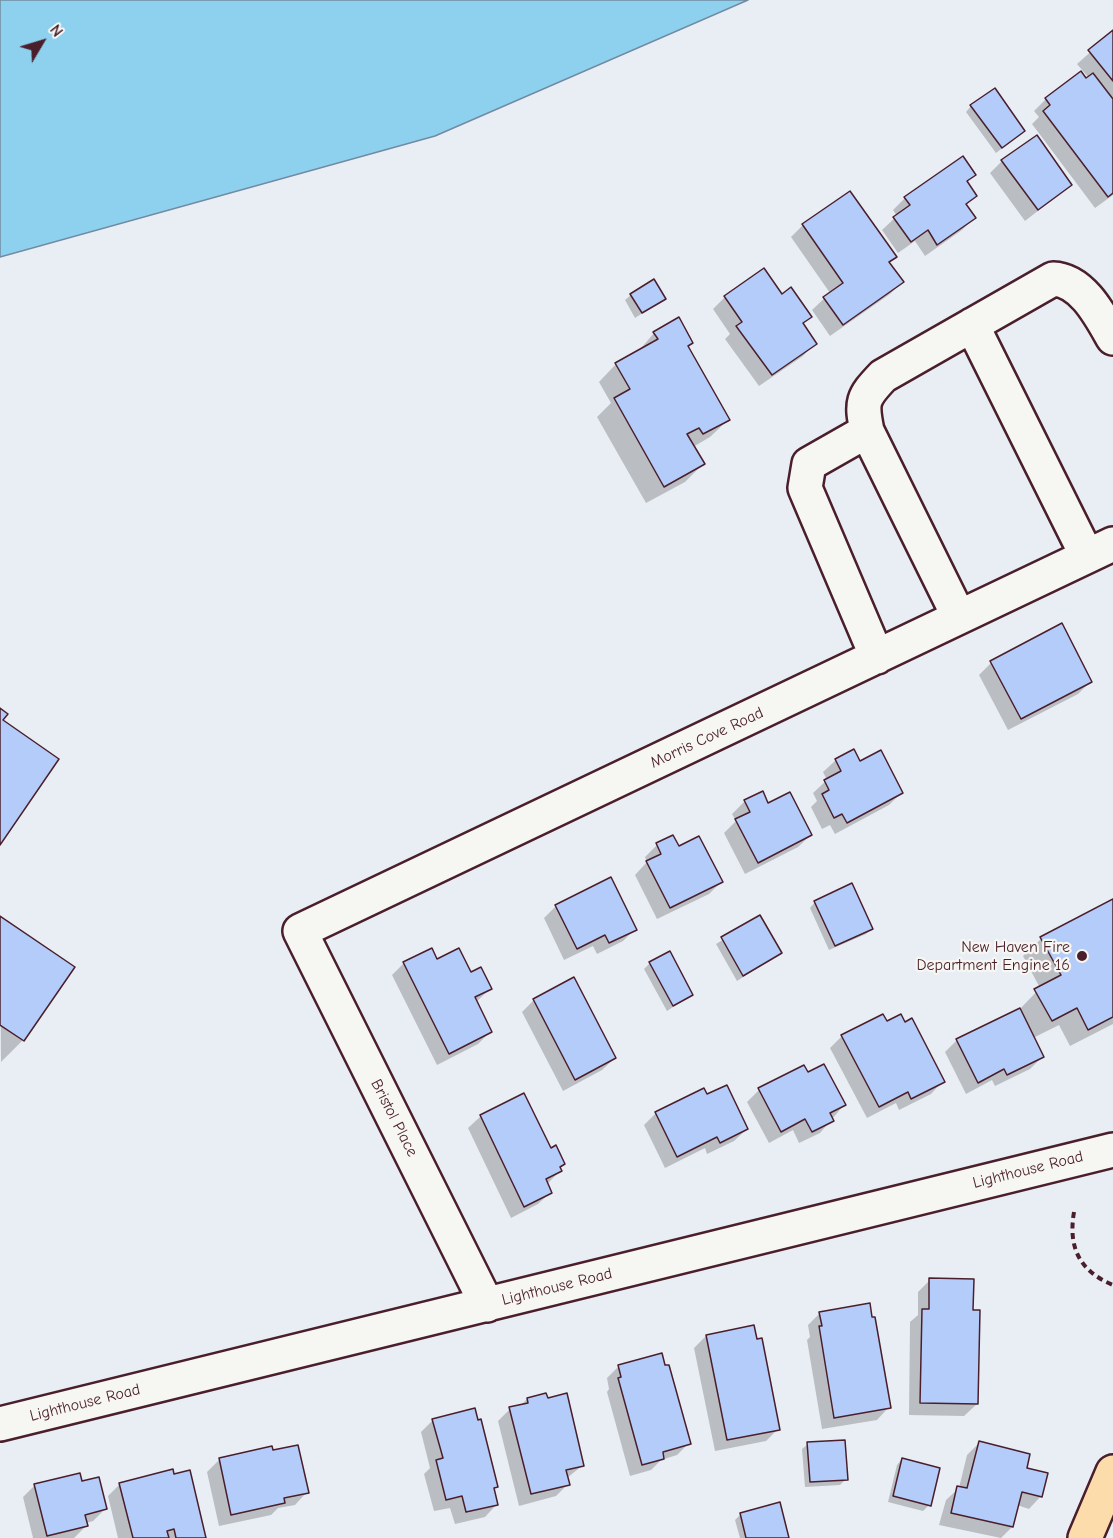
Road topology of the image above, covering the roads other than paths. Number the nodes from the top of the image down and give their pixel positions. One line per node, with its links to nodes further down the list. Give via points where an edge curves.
1 (972, 325): 2 (street, via 1053,279 1065,280 1098,311); 3 (street, via 883,376 867,393 862,406); 4 (street)
2 (1113, 338)
3 (867, 431): 5 (street); 6 (street, via 809,464 806,488)
4 (1100, 550): 5 (street, Morris Cove Road)
5 (959, 617): 6 (street, Morris Cove Road)
6 (877, 657): 7 (street, Morris Cove Road)
7 (300, 931): 9 (street, Bristol Place)
8 (1113, 1150): 9 (street, Lighthouse Road)
9 (487, 1305): 10 (street, Lighthouse Road)
10 (0, 1424)
11 (1113, 1472): 12 (main road)
12 (1085, 1538)

